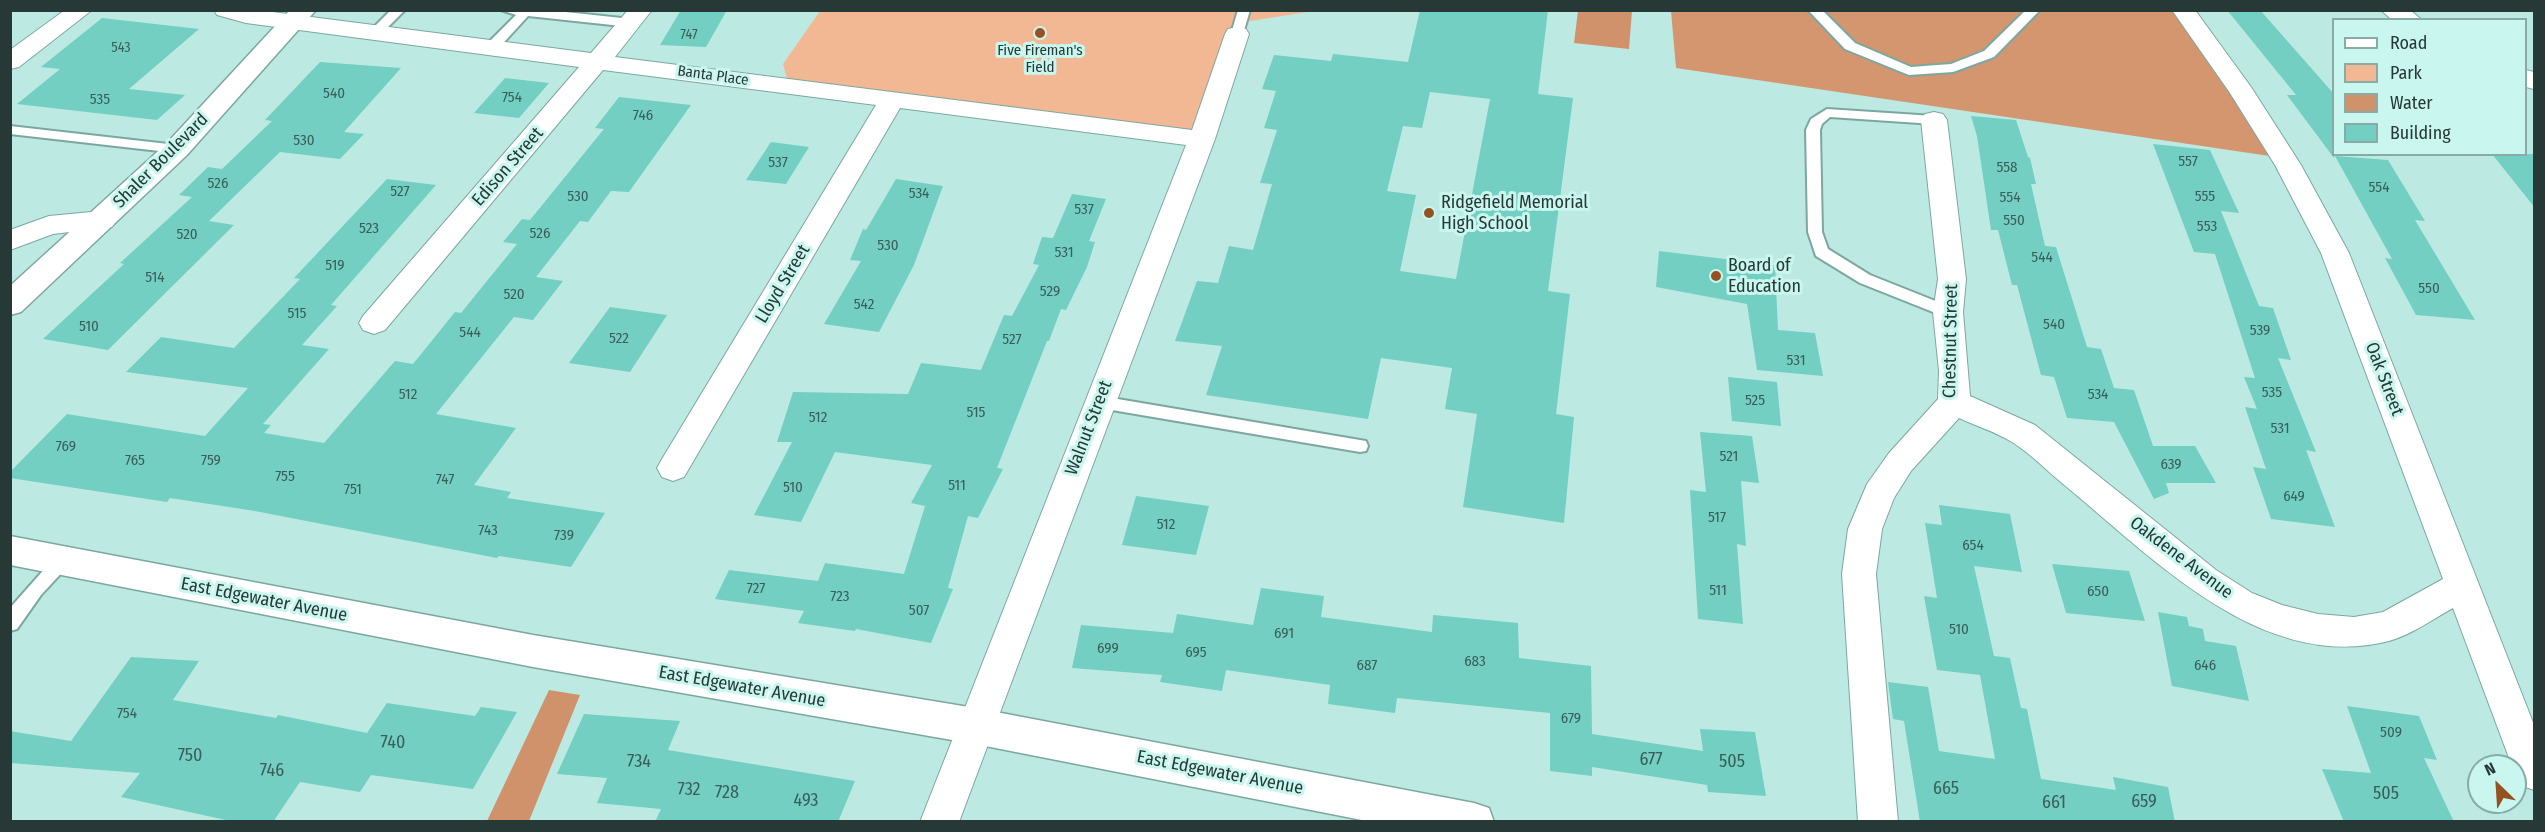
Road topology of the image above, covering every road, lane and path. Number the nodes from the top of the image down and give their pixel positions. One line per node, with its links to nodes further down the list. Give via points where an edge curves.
1 (81, 10): 17 (street)
2 (225, 10): 10 (street, Banta Place, via 246,16)
3 (399, 10): 14 (lane)
4 (507, 10): 9 (lane)
5 (1814, 10): 6 (lane, via 1850,46 1909,71 1953,68 1989,54)
6 (2034, 10)
7 (2183, 10): 34 (street, Oak Street, via 2288,165 2335,253)
8 (2392, 10): 12 (street)
9 (525, 12): 11 (lane); 15 (lane)
10 (299, 17): 14 (street, Banta Place); 22 (street, Shaler Boulevard)
11 (636, 17): 16 (street, Edison Street)
12 (2406, 18)
13 (1241, 22): 21 (street, Walnut Street)
14 (376, 32): 15 (street, Banta Place)
15 (491, 48): 16 (street, Banta Place)
16 (598, 61): 18 (street, Banta Place); 27 (street, Edison Street)
17 (10, 62)
18 (893, 99): 21 (street, Banta Place); 31 (street, Lloyd Street)
19 (1934, 120): 26 (street, Chestnut Street, via 1953,279); 26 (lane, via 1827,113 1816,122 1815,232 1821,252 1865,279)
20 (10, 130): 22 (lane)
21 (1202, 139): 28 (street, Walnut Street)
22 (177, 148): 23 (street, Shaler Boulevard)
23 (102, 220): 24 (street, via 49,225); 25 (street, Shaler Boulevard)
24 (10, 241)
25 (10, 304)
26 (1948, 312): 29 (street, Chestnut Street)
27 (374, 323)
28 (1100, 402): 30 (lane); 36 (street, Walnut Street)
29 (1954, 402): 34 (street, Oakdene Avenue, via 2024,434 2204,580 2240,603 2277,619 2318,629 2354,632 2389,626); 40 (street, Chestnut Street, via 1900,462 1879,493 1865,529 1859,574)
30 (1360, 446)
31 (673, 468)
32 (10, 550): 33 (street, East Edgewater Avenue)
33 (62, 561): 35 (lane); 36 (street, East Edgewater Avenue, via 533,651)
34 (2463, 585): 37 (street, Oak Street)
35 (10, 622)
36 (975, 726): 38 (street, Walnut Street); 39 (street, East Edgewater Avenue)
37 (2535, 773)
38 (939, 822)
39 (1474, 822)
40 (1878, 822)

